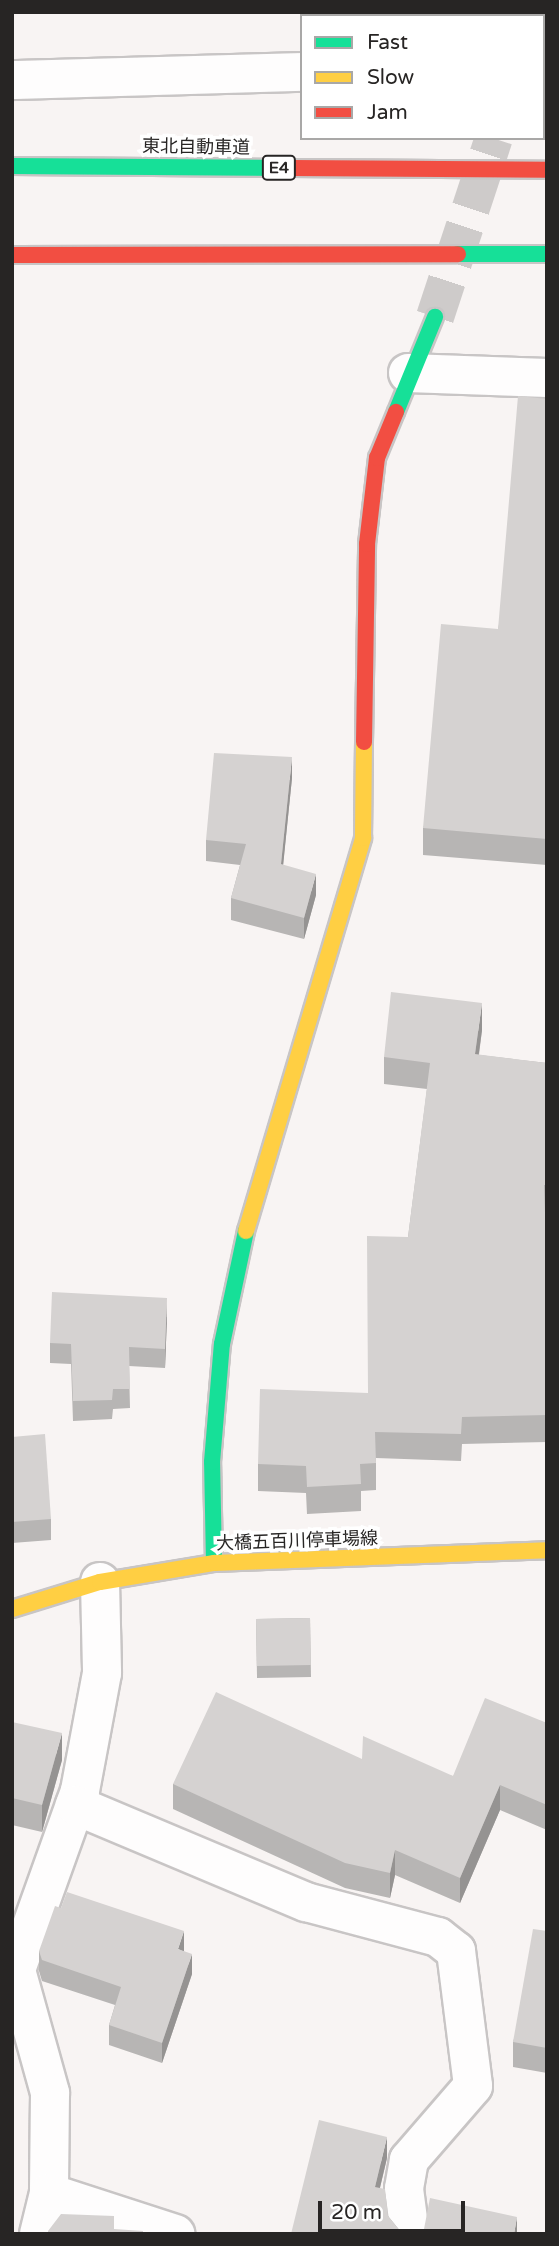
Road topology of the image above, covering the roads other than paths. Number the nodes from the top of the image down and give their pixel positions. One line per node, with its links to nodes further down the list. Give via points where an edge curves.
1 (300, 72): 2 (street)
2 (12, 80)
3 (12, 166): 4 (main road, 東北自動車道 / E4)
4 (547, 170)
5 (12, 254): 6 (main road)
6 (547, 254)
7 (435, 317): 8 (main road)
8 (408, 373): 9 (street); 11 (main road, via 377,458 368,544 363,838 249,1218 222,1344 212,1462)
9 (547, 379)
10 (547, 1550): 11 (main road, 大橋五百川停車場線)
11 (214, 1563): 12 (main road, 大橋五百川停車場線)
12 (100, 1582): 13 (main road, 大橋五百川停車場線); 14 (street, via 102,1673)
13 (12, 1609)
14 (75, 1805): 15 (street, via 16,1970 50,2092); 18 (street, via 306,1902 438,1937 456,1951 473,2086 409,2160 404,2189)
15 (49, 2193): 16 (street); 17 (street)
16 (39, 2234)
17 (175, 2234)
18 (410, 2234)

